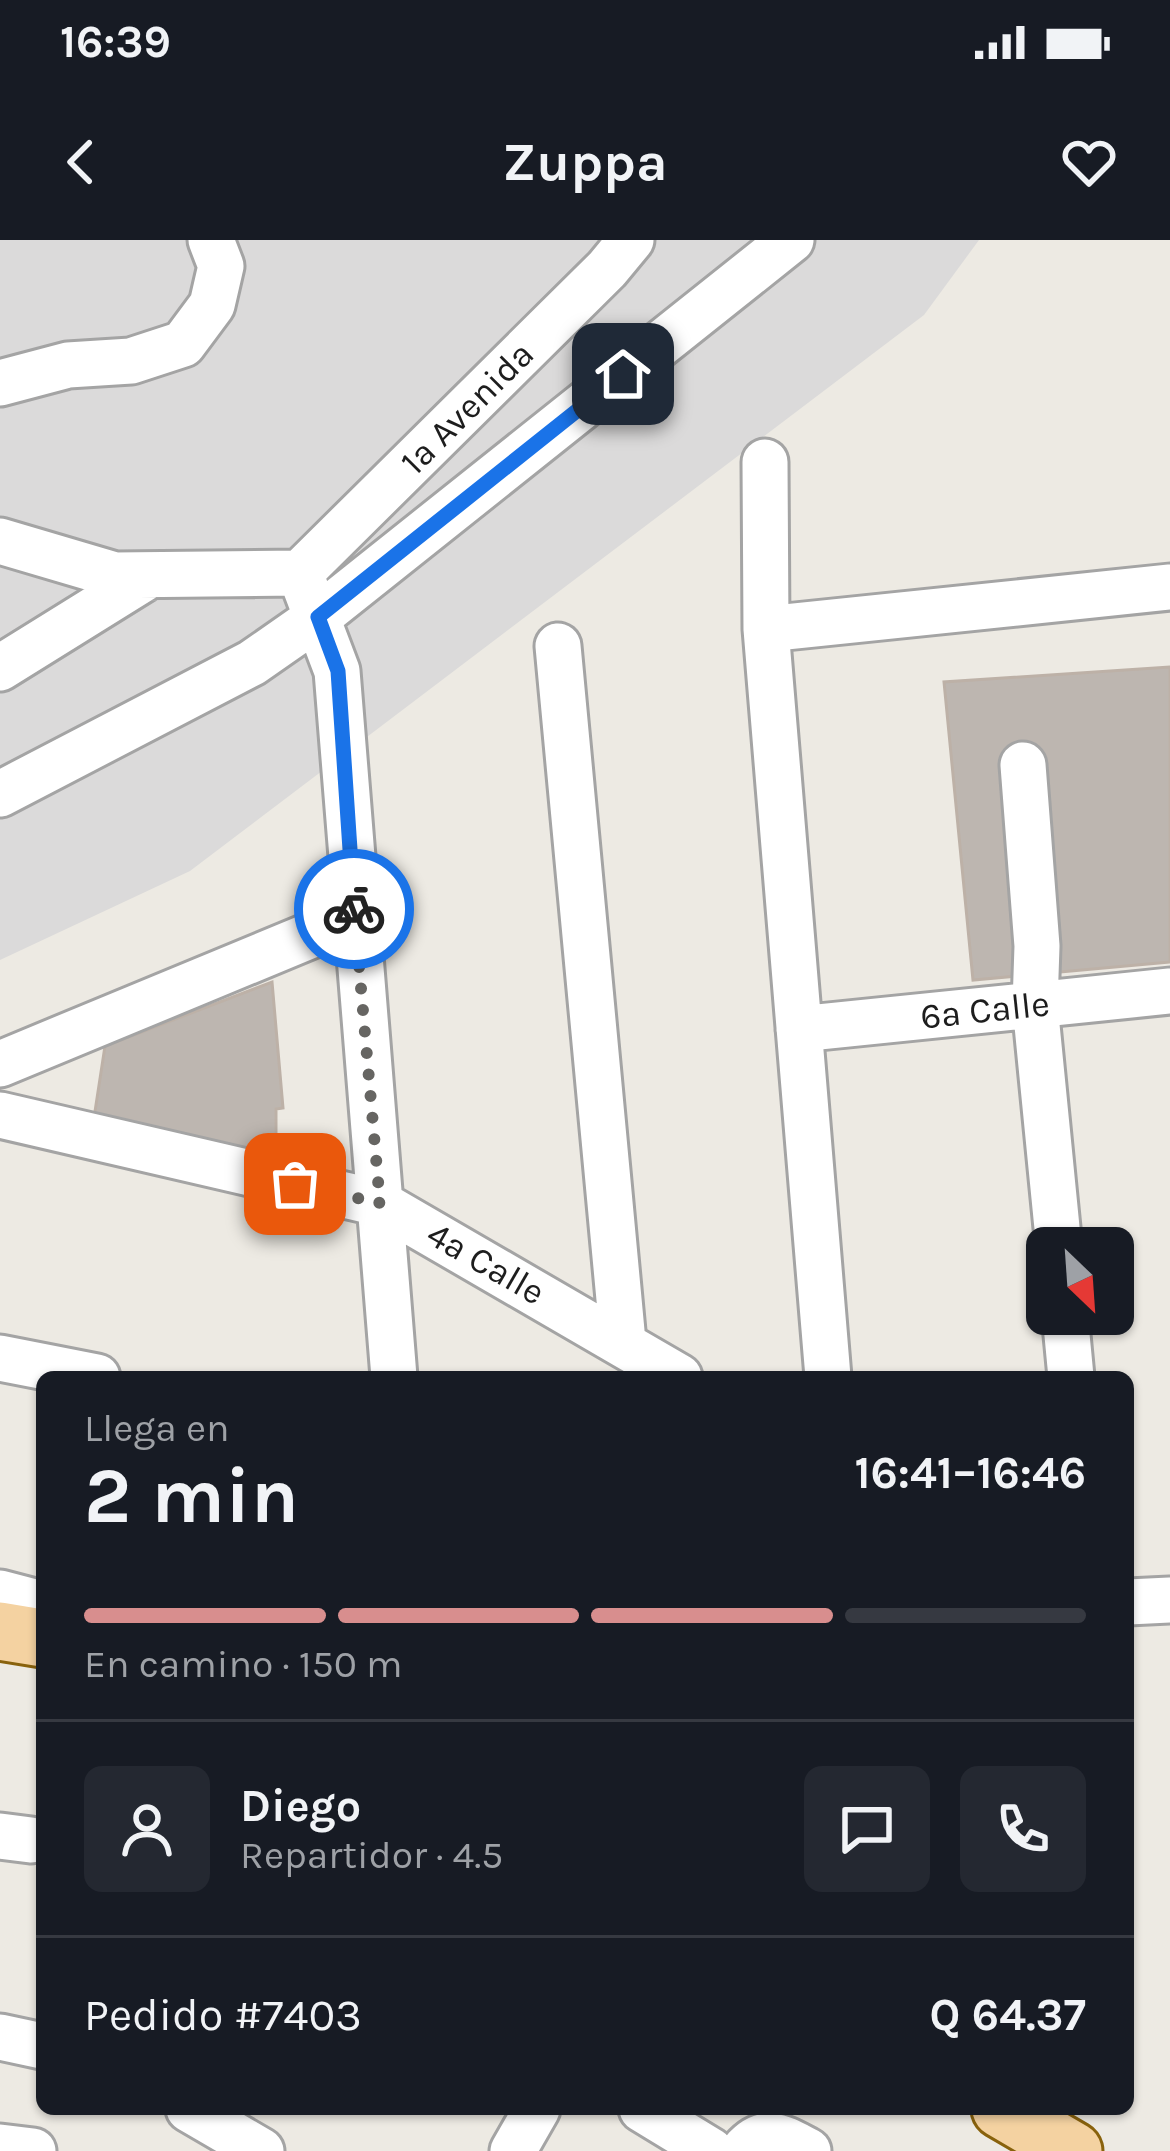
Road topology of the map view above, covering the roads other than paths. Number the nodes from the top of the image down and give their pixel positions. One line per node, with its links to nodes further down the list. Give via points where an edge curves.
1 (211, 240): 4 (street, via 221,266 212,305 183,344)
2 (631, 240): 7 (street, 1a Avenida)
3 (790, 240): 10 (street)
4 (0, 383)
5 (765, 462): 11 (street)
6 (0, 542): 8 (street, via 115,575)
7 (300, 573): 8 (street); 10 (street)
8 (148, 576): 13 (street)
9 (1170, 587): 11 (street)
10 (318, 617): 15 (street, via 252,663); 16 (street, via 338,671)
11 (766, 629): 19 (street)
12 (558, 646): 25 (street)
13 (0, 668)
14 (1023, 765): 18 (street)
15 (0, 794)
16 (355, 917): 20 (street); 22 (street)
17 (1170, 991): 18 (street, 6a Calle)
18 (1035, 1005): 19 (street, 6a Calle); 23 (street)
19 (799, 1029): 30 (street)
20 (0, 1064)
21 (0, 1115): 22 (street, 4a Calle)
22 (380, 1203): 25 (street, 4a Calle); 28 (street)
23 (1057, 1227)
24 (1067, 1335): 31 (street)
25 (623, 1342): 29 (street, 4a Calle)
26 (0, 1358): 27 (street)
27 (66, 1371)
28 (394, 1371)
29 (669, 1371)
30 (828, 1371)
31 (1070, 1371)
32 (0, 1593): 34 (street)
33 (1170, 1600): 35 (street)
34 (36, 1602)
35 (1134, 1602)
36 (0, 1630): 37 (main road)
37 (36, 1637)
38 (0, 2037): 39 (street)
39 (36, 2045)
40 (199, 2115): 46 (street)
41 (534, 2115): 47 (street)
42 (652, 2115): 48 (street)
43 (1011, 2115): 51 (main road)
44 (0, 2147): 45 (street)
45 (33, 2151)
46 (261, 2151)
47 (513, 2151)
48 (711, 2151)
49 (743, 2151): 50 (street, via 774,2134)
50 (808, 2151)
51 (1073, 2151)

